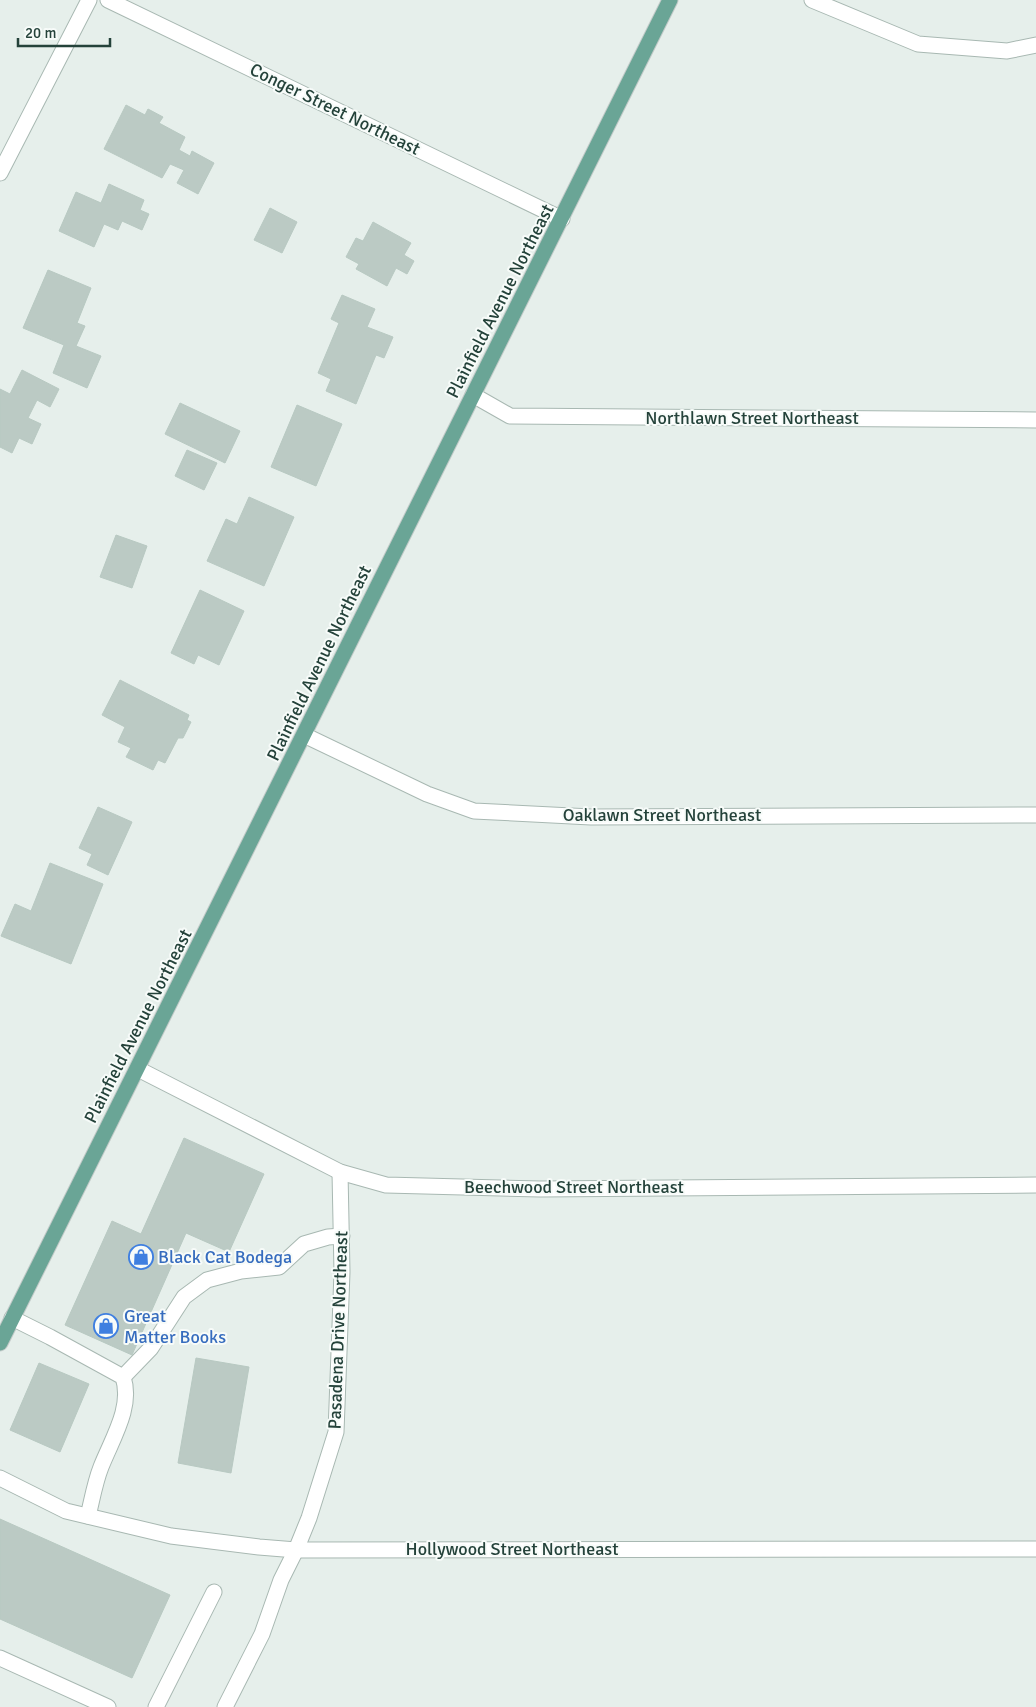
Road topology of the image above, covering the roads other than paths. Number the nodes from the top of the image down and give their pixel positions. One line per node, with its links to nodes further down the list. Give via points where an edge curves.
1 (89, 0): 6 (street)
2 (108, 0): 7 (street, Conger Street Northeast)
3 (670, 0): 7 (main road, Plainfield Avenue Northeast)
4 (812, 0): 5 (street, via 918,44 1007,51)
5 (1036, 45)
6 (0, 173)
7 (562, 219): 8 (main road, Plainfield Avenue Northeast)
8 (473, 395): 9 (street, Northlawn Street Northeast, via 510,416); 10 (main road, Plainfield Avenue Northeast)
9 (1036, 420)
10 (304, 735): 11 (street, Oaklawn Street Northeast, via 428,794 474,811 591,817); 12 (main road, Plainfield Avenue Northeast)
11 (1036, 815)
12 (138, 1069): 13 (street, Beechwood Street Northeast); 16 (main road, Plainfield Avenue Northeast)
13 (340, 1172): 14 (street, Beechwood Street Northeast, via 386,1185 540,1189); 15 (street, Pasadena Drive Northeast)
14 (1036, 1185)
15 (342, 1236): 18 (street, via 304,1244 279,1267 208,1280 184,1297 151,1348); 22 (street, Pasadena Drive Northeast, via 336,1432)
16 (12, 1318): 17 (main road, Plainfield Avenue Northeast); 18 (street)
17 (0, 1343)
18 (123, 1377): 20 (street, via 126,1400 100,1469)
19 (0, 1478): 20 (street, Hollywood Street Northeast, via 66,1511)
20 (88, 1516): 22 (street, Hollywood Street Northeast, via 171,1536)
21 (1036, 1549): 22 (street, Hollywood Street Northeast)
22 (296, 1550): 27 (street, Pasadena Drive Northeast, via 281,1580 262,1634)
23 (214, 1592): 26 (street)
24 (0, 1658): 25 (street)
25 (108, 1707)
26 (156, 1707)
27 (225, 1707)

